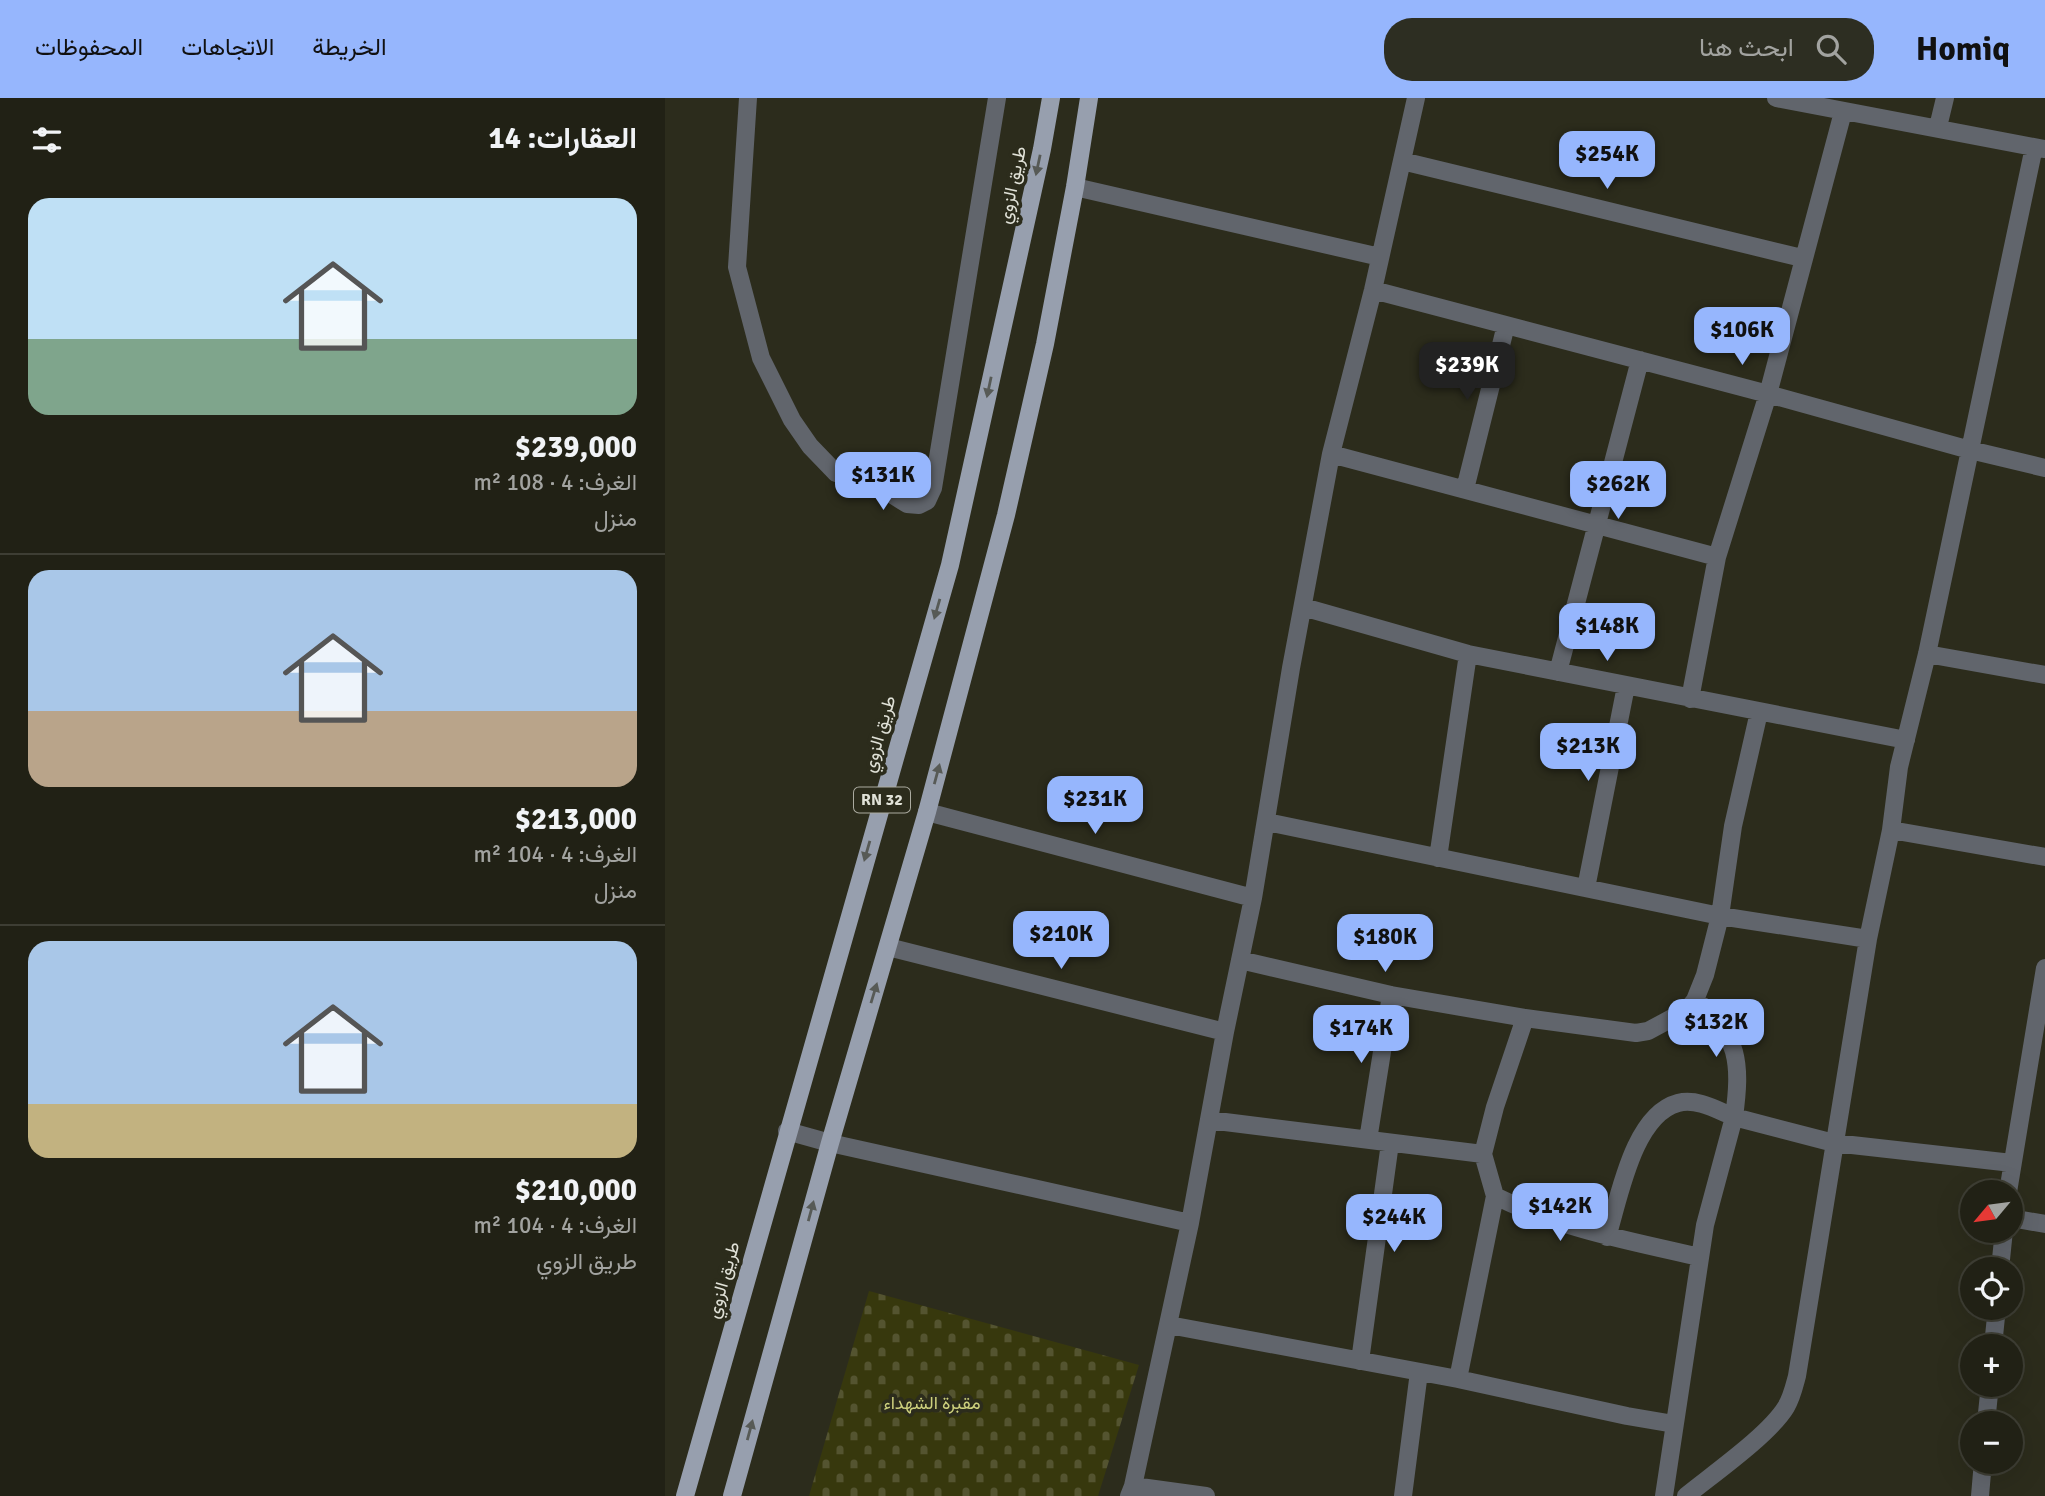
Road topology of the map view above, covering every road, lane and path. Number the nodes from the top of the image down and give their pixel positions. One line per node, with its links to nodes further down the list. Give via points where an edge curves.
1 (748, 98): 2 (street, via 737,267 761,358 792,420 836,473 919,505 927,501 933,488)
2 (997, 98)
3 (1051, 98): 52 (main road, طريق الزوي / RN 32, one-way to 52, via 950,565)
4 (1089, 98): 12 (main road, RN 32)
5 (1416, 98): 11 (street)
6 (1776, 98): 8 (street)
7 (1945, 98): 9 (street)
8 (1843, 111): 9 (street); 14 (street)
9 (1938, 127): 10 (street)
10 (2040, 148): 19 (street)
11 (1402, 161): 13 (street); 14 (street)
12 (1075, 187): 13 (street); 34 (main road, RN 32, one-way to 12, via 1009,502)
13 (1380, 257): 15 (street)
14 (1803, 258): 18 (street)
15 (1373, 290): 16 (street); 20 (street)
16 (1506, 325): 17 (street); 22 (street)
17 (1640, 360): 18 (street); 23 (street)
18 (1768, 394): 19 (street); 24 (street)
19 (1970, 450): 21 (street); 27 (street)
20 (1331, 454): 22 (street); 25 (street)
21 (2045, 468)
22 (1465, 489): 23 (street)
23 (1598, 523): 24 (street); 28 (street)
24 (1717, 557): 31 (street)
25 (1303, 607): 26 (street); 35 (street)
26 (1468, 654): 28 (street); 38 (street)
27 (1927, 654): 29 (street); 33 (street)
28 (1558, 672): 30 (street)
29 (2045, 675)
30 (1626, 686): 31 (street); 39 (street)
31 (1690, 699): 32 (street)
32 (1759, 712): 33 (street); 41 (street, via 1733,826)
33 (1906, 740): 36 (street)
34 (927, 812): 40 (street); 43 (main road, RN 32)
35 (1268, 822): 38 (street); 40 (street)
36 (1891, 830): 37 (street); 42 (street)
37 (2045, 857)
38 (1438, 858): 39 (street)
39 (1586, 888): 41 (street)
40 (1253, 898): 44 (street)
41 (1720, 916): 42 (street); 47 (street)
42 (1868, 939): 56 (street)
43 (888, 947): 49 (street); 54 (main road, RN 32, one-way to 43)
44 (1240, 960): 46 (street); 49 (street)
45 (2045, 968): 58 (street)
46 (1391, 995): 48 (street); 53 (street)
47 (1695, 1000): 48 (street, via 1667,1022 1636,1033); 50 (street, via 1712,1013 1738,1060)
48 (1525, 1018): 57 (street)
49 (1225, 1032): 51 (street)
50 (1734, 1117): 56 (street); 64 (street, via 1697,1102 1678,1103 1647,1125 1630,1160); 65 (street)
51 (1209, 1120): 53 (street); 62 (street)
52 (787, 1131): 54 (street); 73 (main road, طريق الزوي / RN 32)
53 (1368, 1140): 55 (street)
54 (829, 1143): 62 (street); 74 (main road, RN 32, one-way to 54)
55 (1390, 1143): 57 (street); 67 (street)
56 (1835, 1143): 58 (street); 78 (street, via 1791,1398 1758,1437)
57 (1483, 1154): 60 (street)
58 (2012, 1163): 59 (street)
59 (2010, 1180)
60 (1495, 1196): 64 (street, via 1532,1214); 69 (street)
61 (2023, 1220): 63 (street)
62 (1190, 1223): 66 (street)
63 (2045, 1224)
64 (1607, 1237): 65 (street)
65 (1700, 1257): 70 (street)
66 (1168, 1325): 67 (street); 72 (street)
67 (1360, 1361): 68 (street)
68 (1419, 1372): 69 (street); 76 (street)
69 (1458, 1379): 70 (street)
70 (1674, 1424): 77 (street)
71 (1982, 1474): 79 (street)
72 (1131, 1491): 75 (street)
73 (685, 1496)
74 (732, 1496)
75 (1206, 1496)
76 (1403, 1496)
77 (1664, 1496)
78 (1686, 1496)
79 (1980, 1496)

